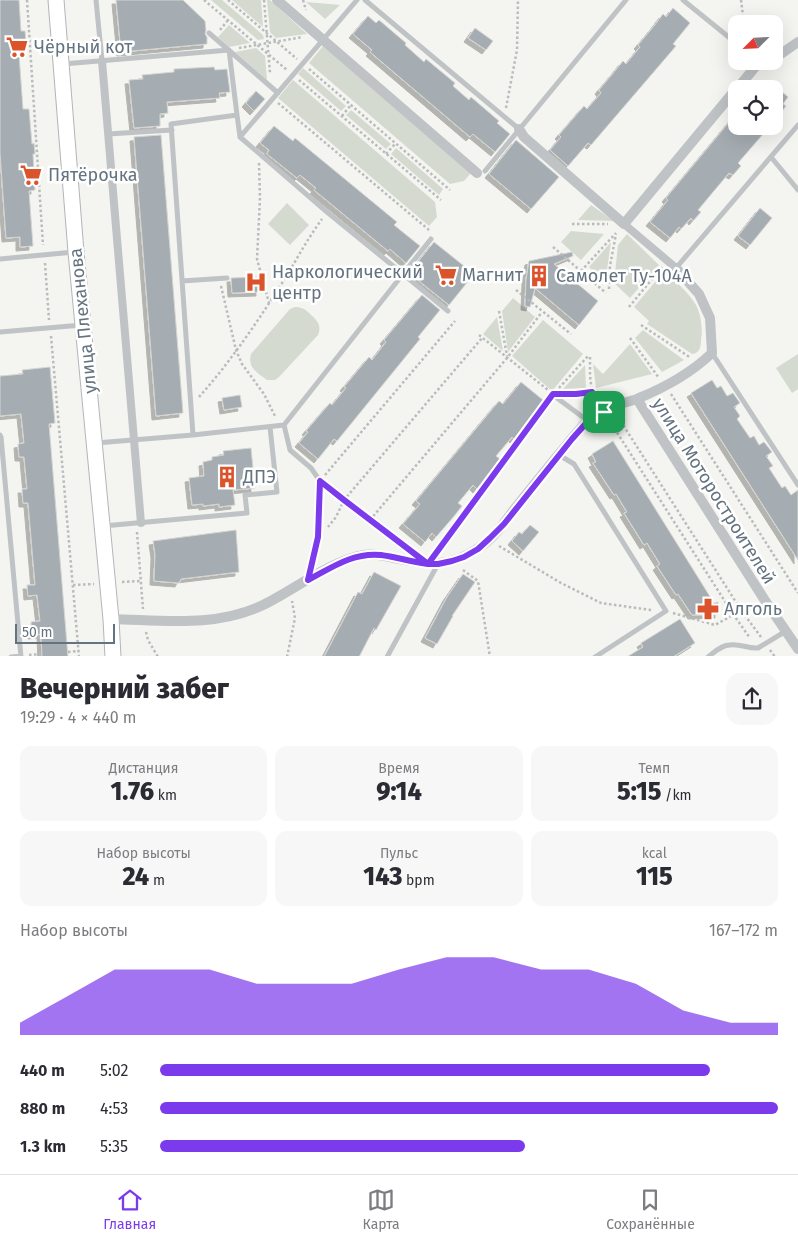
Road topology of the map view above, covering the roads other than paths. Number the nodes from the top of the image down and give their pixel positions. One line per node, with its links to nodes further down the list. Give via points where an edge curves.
1 (56, 0): 15 (main road, улица Плеханова)
2 (96, 0): 14 (lane)
3 (357, 0): 10 (lane)
4 (365, 0): 22 (lane)
5 (626, 0): 22 (lane)
6 (683, 0): 9 (lane)
7 (280, 2): 10 (street)
8 (212, 35): 12 (lane)
9 (728, 37)
10 (319, 38): 18 (lane); 27 (street)
11 (797, 47): 13 (street)
12 (229, 50): 14 (lane); 18 (lane); 20 (lane)
13 (783, 54)
14 (102, 61): 15 (lane); 24 (street)
15 (60, 64): 31 (main road, улица Плеханова)
16 (752, 70): 17 (street)
17 (744, 80)
18 (278, 93): 25 (lane)
19 (728, 99): 29 (street)
20 (237, 115): 23 (lane, via 171,124); 25 (lane)
21 (798, 125): 26 (lane)
22 (519, 129): 27 (lane); 29 (street, via 524,137)
23 (172, 130): 24 (lane); 36 (lane)
24 (108, 134): 47 (street)
25 (240, 137): 34 (lane)
26 (771, 157): 28 (lane); 33 (lane)
27 (481, 172)
28 (798, 190)
29 (624, 224): 33 (street)
30 (431, 239): 34 (lane)
31 (76, 252): 32 (lane); 38 (main road, улица Плеханова)
32 (0, 259)
33 (672, 264): 40 (street, via 699,294 710,318)
34 (403, 274): 37 (lane); 43 (lane)
35 (227, 278): 36 (lane)
36 (182, 281): 46 (lane)
37 (448, 311)
38 (83, 324): 39 (lane); 48 (main road, улица Плеханова)
39 (0, 332)
40 (712, 353): 41 (street, via 700,365 666,387); 50 (lane)
41 (637, 399): 42 (street); 56 (street, улица Моторостроителей)
42 (588, 421): 49 (street); 53 (lane, via 553,394)
43 (282, 425): 44 (lane); 54 (lane, via 290,450 311,468 320,481 317,541)
44 (270, 427): 46 (lane); 51 (lane, via 277,492 245,495 247,512)
45 (0, 435): 60 (lane)
46 (193, 435): 47 (lane)
47 (134, 439): 48 (lane); 51 (street)
48 (94, 443): 52 (main road, улица Плеханова)
49 (559, 454): 53 (street, via 490,538 464,557); 64 (lane, via 574,464 666,611)
50 (798, 485)
51 (138, 523): 52 (lane)
52 (102, 527): 55 (main road, улица Плеханова)
53 (433, 564): 54 (street, via 367,554); 63 (lane)
54 (308, 580): 55 (street, via 263,605 225,618 200,621)
55 (111, 619): 57 (main road, улица Плеханова)
56 (786, 631): 58 (street, улица Моторостроителей); 65 (lane, via 758,648 731,644)
57 (113, 641): 61 (main road, улица Плеханова); 62 (main road, улица Плеханова)
58 (798, 649)
59 (11, 656): 60 (lane)
60 (21, 656)
61 (113, 656)
62 (117, 656)
63 (387, 656)
64 (595, 656)
65 (708, 656)

